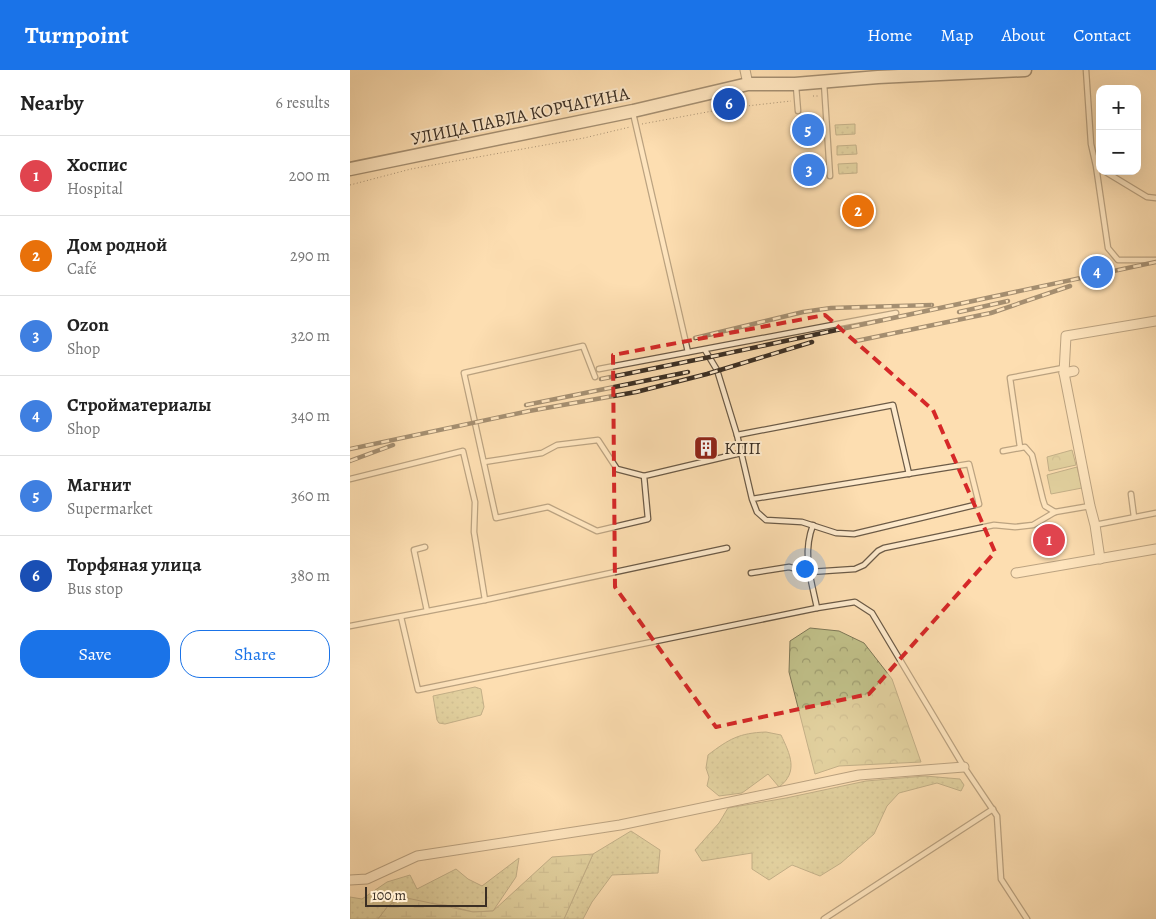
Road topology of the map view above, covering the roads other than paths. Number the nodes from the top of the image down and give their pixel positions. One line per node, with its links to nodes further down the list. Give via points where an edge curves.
1 (745, 70): 5 (street)
2 (1025, 70): 4 (main road, УЛИЦА ПАВЛА КОРЧАГИНА)
3 (1086, 70): 9 (lane, via 1090,144)
4 (824, 82): 6 (main road, УЛИЦА ПАВЛА КОРЧАГИНА); 13 (lane)
5 (748, 84): 6 (main road, УЛИЦА ПАВЛА КОРЧАГИНА); 7 (main road, УЛИЦА ПАВЛА КОРЧАГИНА)
6 (796, 84): 8 (lane)
7 (633, 111): 10 (main road, УЛИЦА ПАВЛА КОРЧАГИНА); 19 (lane)
8 (798, 111)
9 (1096, 161)
10 (350, 169)
11 (1099, 175): 15 (lane, via 1108,248 1118,260)
12 (1111, 175): 14 (lane, via 1147,197)
13 (830, 176)
14 (1156, 198)
15 (1156, 260)
16 (896, 313): 18 (lane)
17 (1156, 321): 21 (street, via 1066,336)
18 (705, 350): 19 (lane); 24 (lane, via 715,366)
19 (688, 352): 20 (lane)
20 (599, 369)
21 (1064, 371): 22 (street); 25 (lane, via 1010,378); 34 (street)
22 (1074, 371)
23 (595, 377): 28 (lane, via 583,346 464,373)
24 (737, 435): 27 (lane); 29 (lane, via 893,405)
25 (1020, 447): 26 (lane); 35 (lane, via 1031,452 1045,506)
26 (1004, 451)
27 (741, 453): 30 (lane); 33 (lane)
28 (484, 462): 30 (lane, via 542,453 557,445 598,440 617,469); 30 (lane, via 496,518 548,507 597,531 648,520)
29 (909, 474): 33 (lane); 38 (lane, via 969,464 979,504 854,534 836,534)
30 (644, 476)
31 (350, 479): 47 (lane, via 463,451 475,502 474,532)
32 (1131, 494): 37 (lane)
33 (752, 499): 38 (lane, via 757,512 766,520)
34 (1090, 506): 35 (lane); 39 (street)
35 (1055, 512): 44 (lane, via 1033,525 994,525 884,548 864,565 855,568)
36 (1156, 513): 37 (lane)
37 (1134, 517): 39 (lane)
38 (813, 525): 44 (lane, via 807,554)
39 (1095, 525): 43 (street)
40 (425, 546): 49 (lane, via 414,550)
41 (727, 548): 47 (lane)
42 (1156, 549): 43 (street)
43 (1100, 559): 46 (street)
44 (810, 572): 45 (lane, via 789,567); 48 (lane)
45 (752, 573)
46 (1016, 573)
47 (485, 600): 49 (lane)
48 (817, 608): 50 (lane, via 418,690); 52 (lane, via 855,602 872,613)
49 (427, 611): 50 (lane)
50 (401, 617): 51 (lane)
51 (350, 626)
52 (964, 767): 53 (lane); 54 (street, via 859,775 620,825 417,856 367,879)
53 (992, 809): 55 (lane); 56 (lane, via 998,816 1001,880)
54 (350, 880)
55 (824, 919)
56 (1027, 919)

